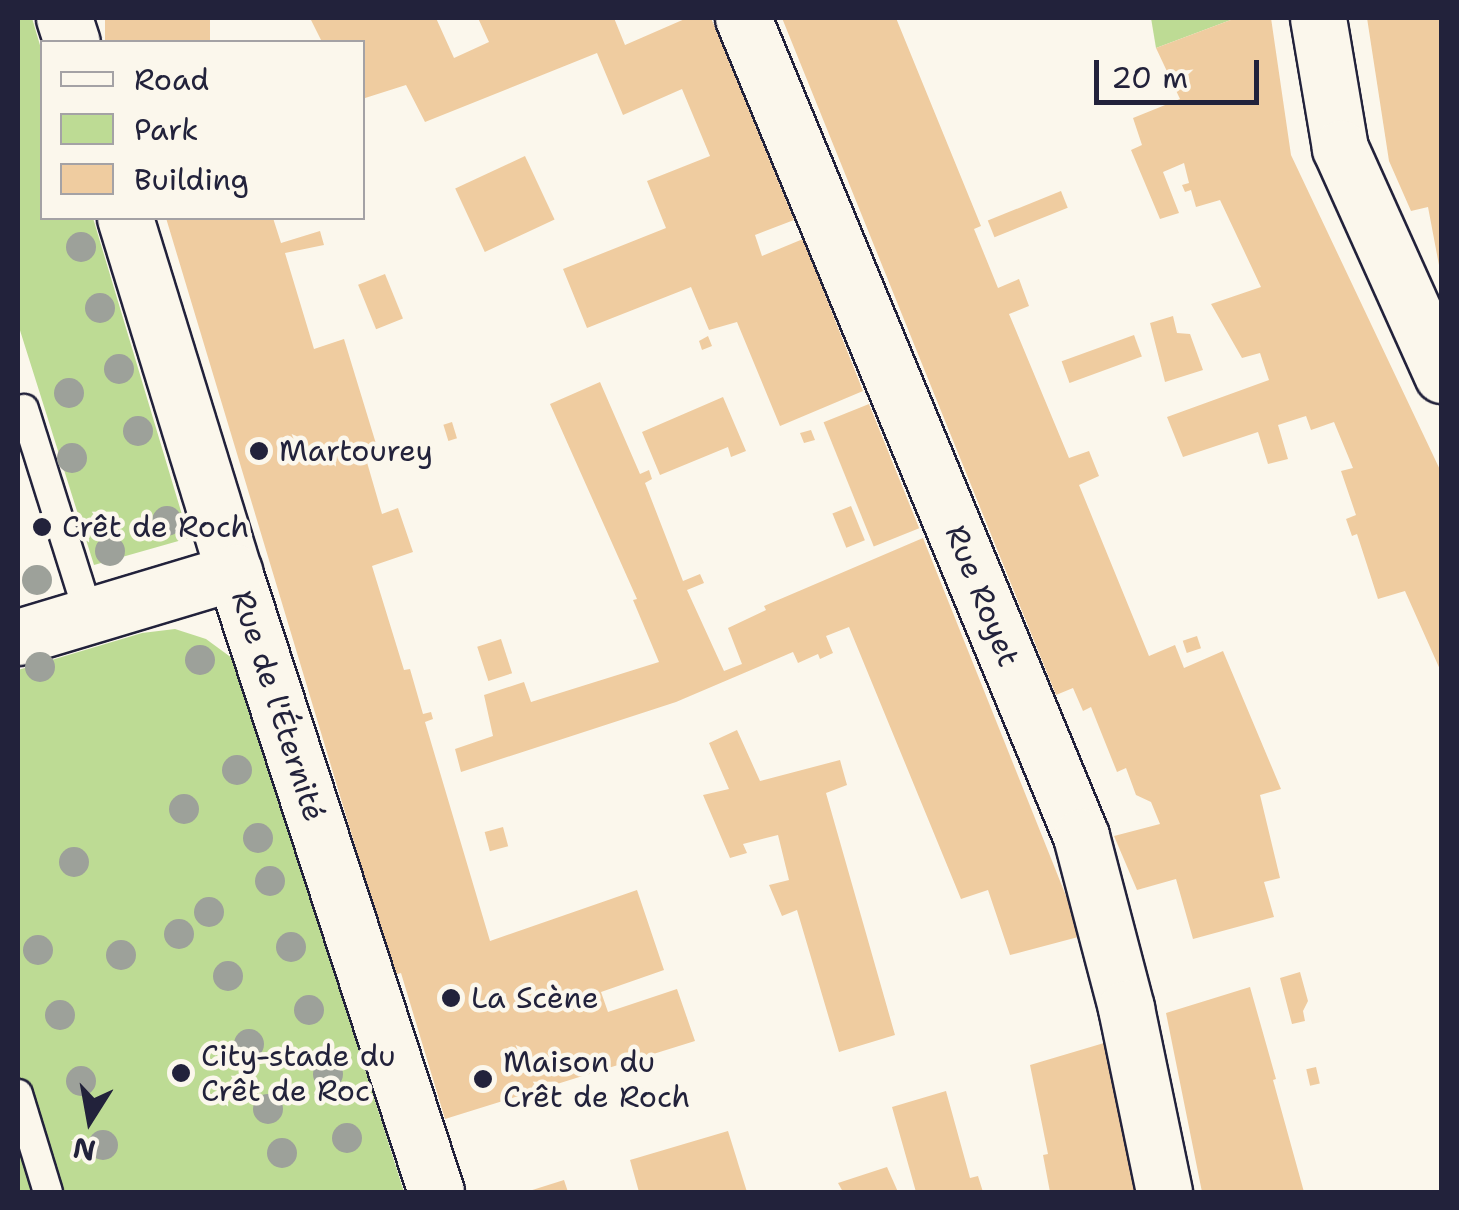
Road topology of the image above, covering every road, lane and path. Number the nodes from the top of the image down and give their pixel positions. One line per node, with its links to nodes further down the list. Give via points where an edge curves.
1 (743, 18): 12 (street, Rue Royet, via 1081,836)
2 (1318, 18): 4 (street, via 1340,148)
3 (127, 220): 6 (street, Rue de l'Éternité)
4 (1442, 375)
5 (24, 410): 7 (lane)
6 (234, 572): 7 (street); 11 (street, Rue de l'Éternité)
7 (88, 616): 8 (street)
8 (18, 638)
9 (18, 1094): 10 (lane)
10 (48, 1192)
11 (436, 1192)
12 (1164, 1192)

